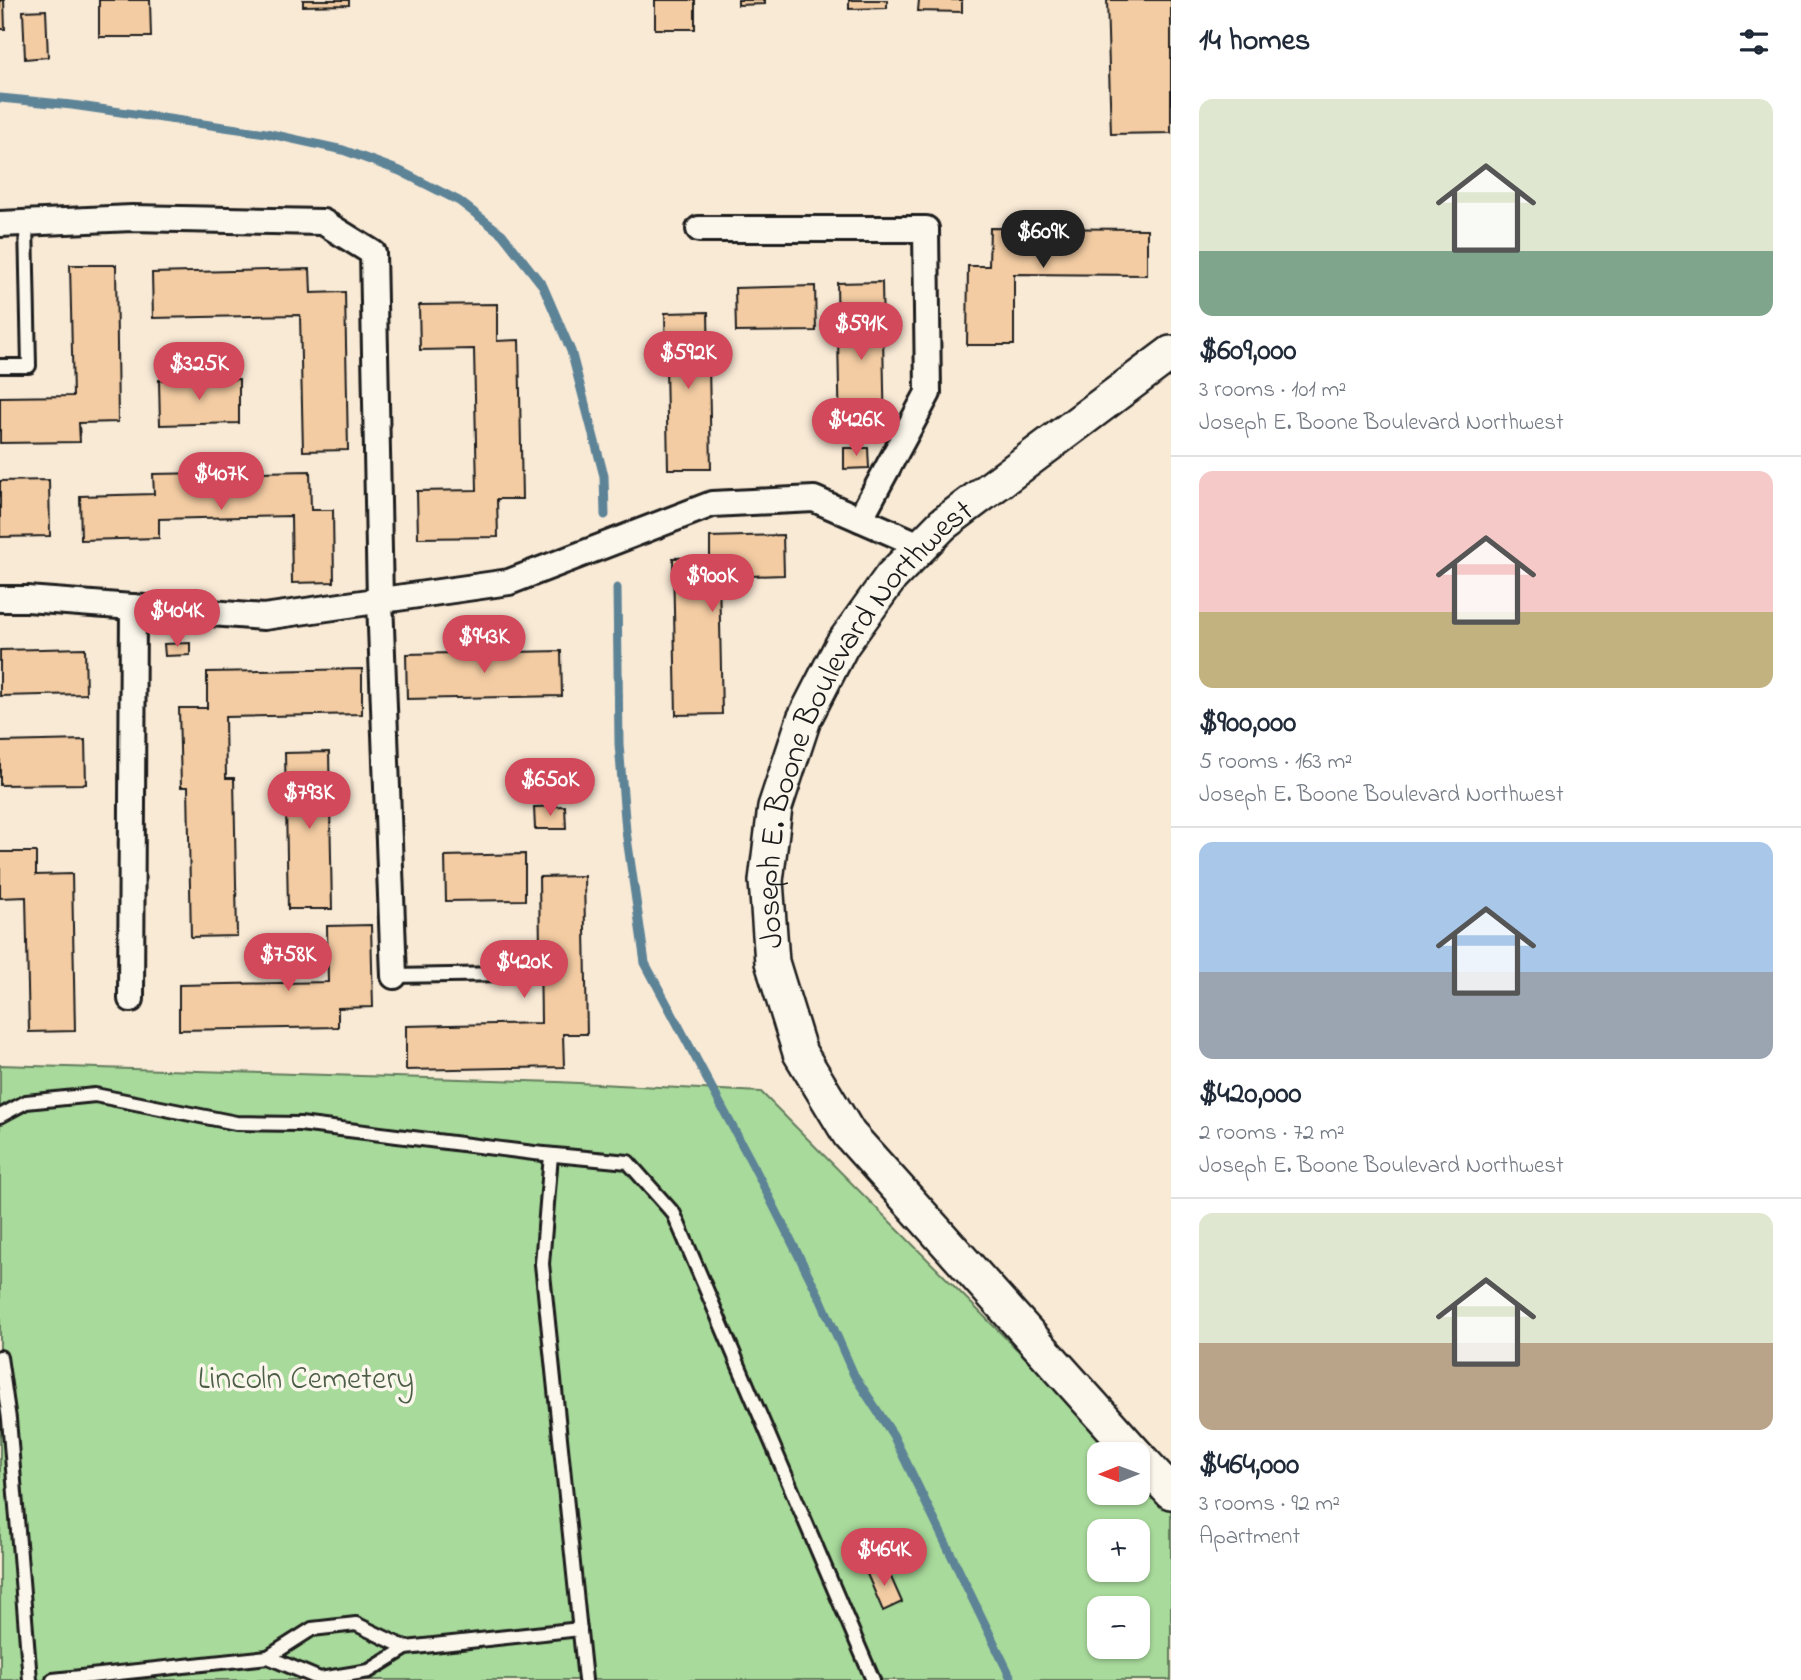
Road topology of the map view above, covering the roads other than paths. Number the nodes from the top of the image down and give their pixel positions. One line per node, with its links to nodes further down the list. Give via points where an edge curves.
1 (26, 223): 2 (street); 5 (lane, via 29,366); 9 (street, via 132,218 323,222 373,253)
2 (0, 224)
3 (699, 229): 6 (street, via 926,229 928,393)
4 (1171, 353): 7 (main road, Joseph E. Boone Boulevard Northwest, via 943,524)
5 (0, 366)
6 (860, 519): 7 (street); 9 (street, via 814,499 712,504 509,582)
7 (922, 546): 17 (main road, Joseph E. Boone Boulevard Northwest, via 891,578 842,645 804,719 775,807 766,881 772,962 800,1052 849,1134)
8 (0, 599): 10 (street)
9 (380, 600): 10 (street, via 264,617); 12 (street)
10 (134, 607): 13 (street)
11 (505, 974): 12 (lane)
12 (394, 976)
13 (131, 999)
14 (0, 1115): 15 (lane, via 26,1102 95,1095 236,1123 300,1124)
15 (551, 1154): 20 (lane, via 542,1264); 26 (lane, via 628,1162 674,1214)
16 (0, 1357): 23 (lane)
17 (1125, 1442)
18 (1150, 1469): 19 (main road, Joseph E. Boone Boulevard Northwest)
19 (1171, 1492)
20 (580, 1629): 21 (lane); 25 (lane)
21 (406, 1648): 22 (lane, via 369,1671 320,1679); 22 (lane, via 356,1624 312,1629)
22 (268, 1657): 24 (lane)
23 (30, 1680)
24 (53, 1680)
25 (585, 1680)
26 (873, 1680)

